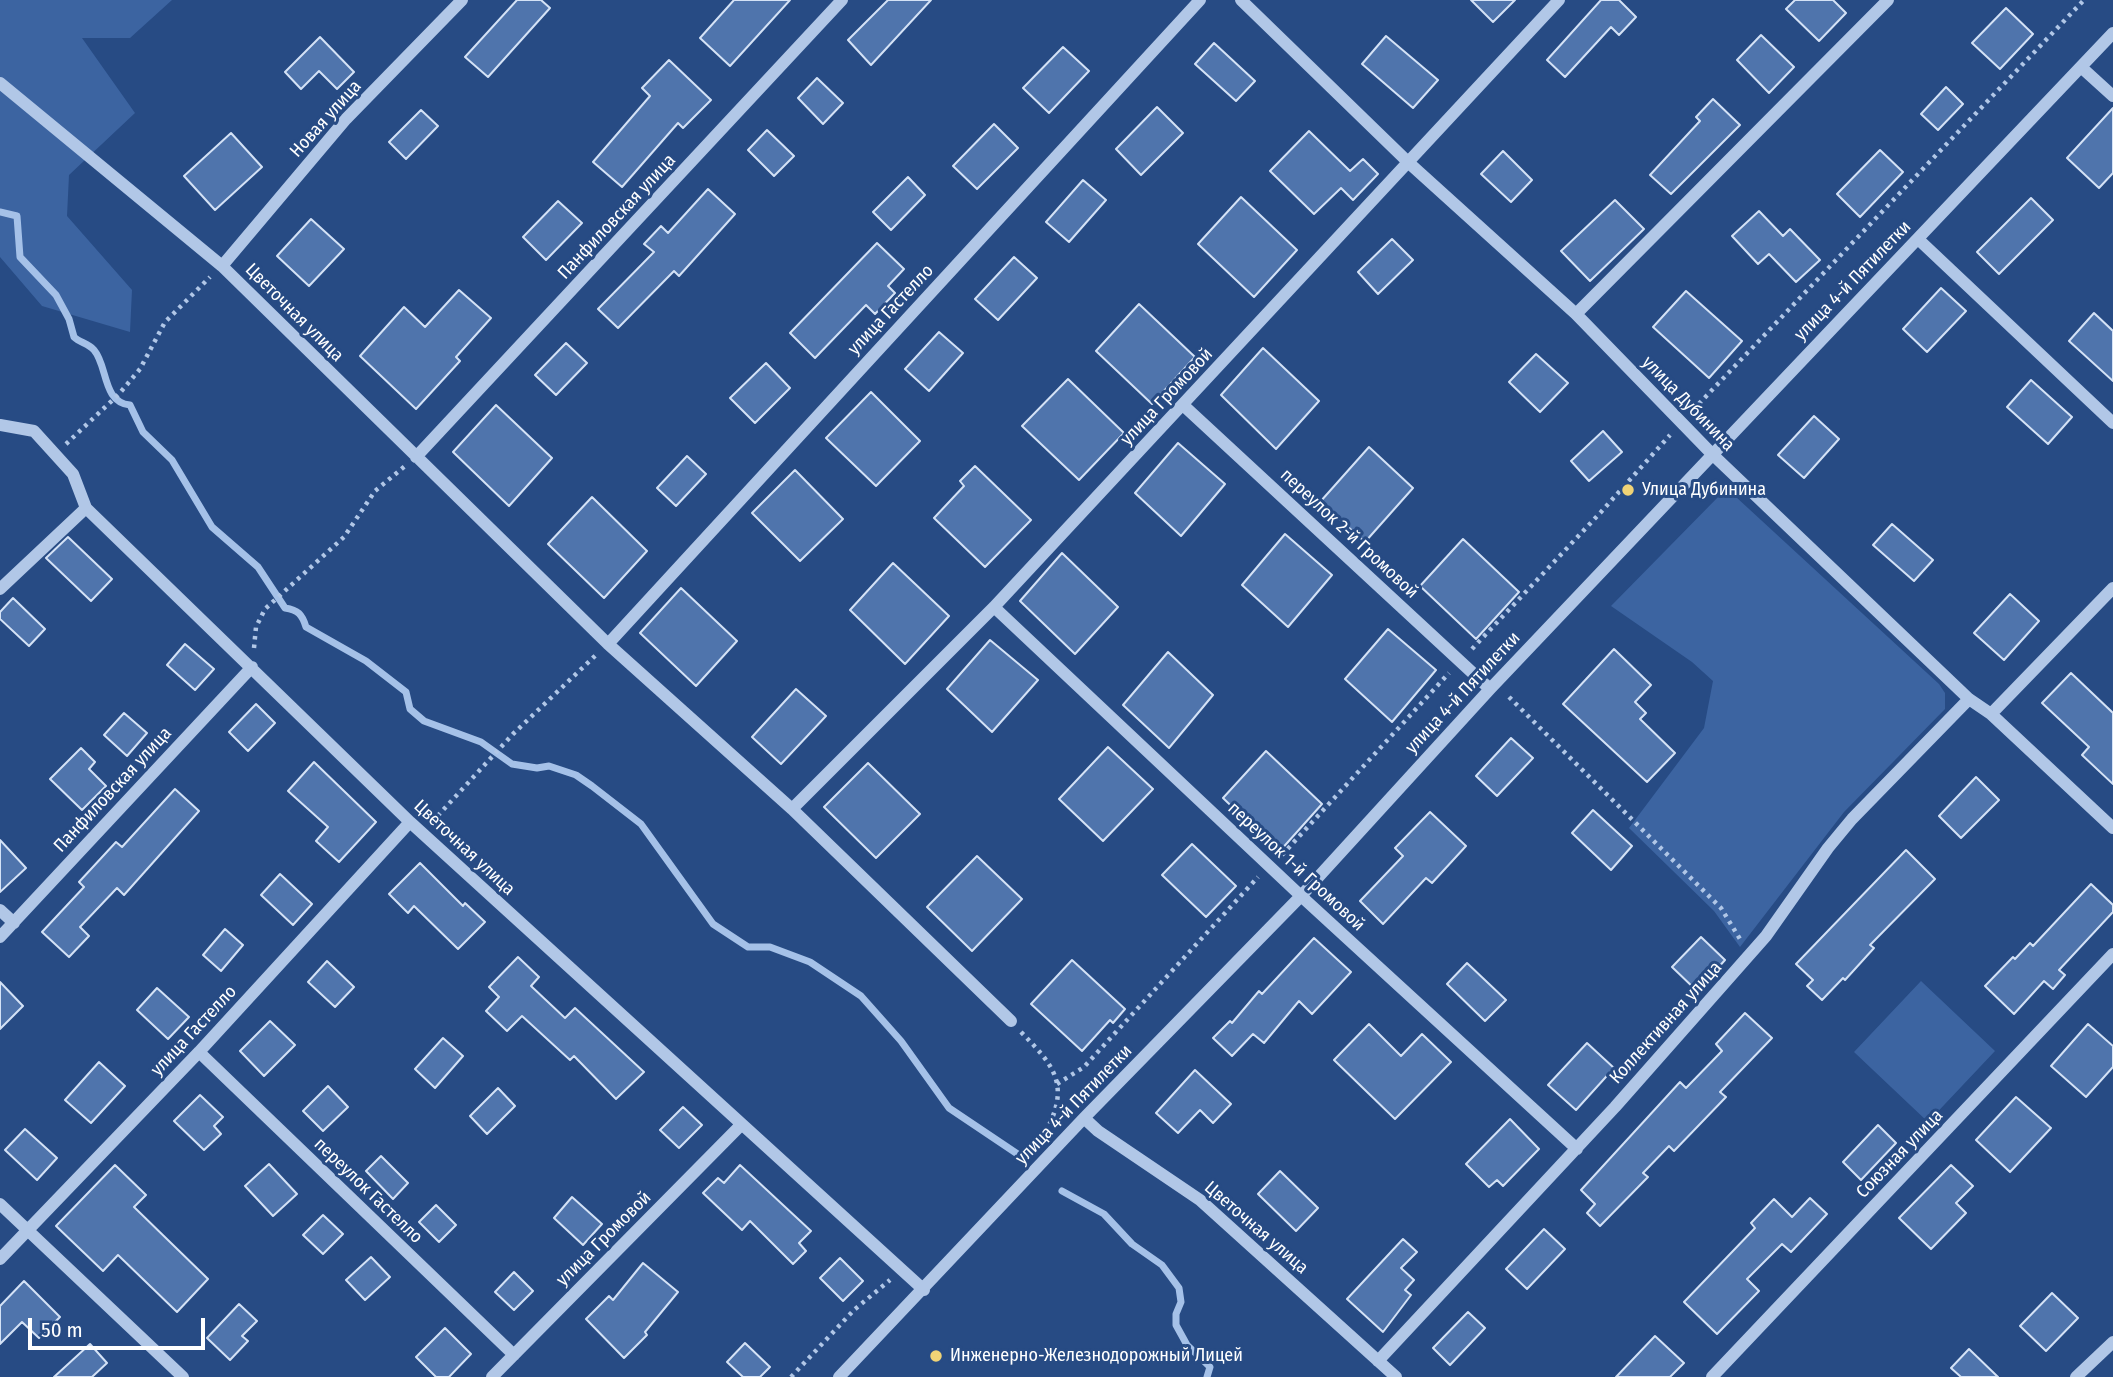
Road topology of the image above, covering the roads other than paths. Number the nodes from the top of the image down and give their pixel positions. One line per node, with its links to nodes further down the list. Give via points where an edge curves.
1 (463, 0): 13 (street, Новая улица, via 346,119)
2 (842, 0): 19 (street, Панфиловская улица)
3 (1200, 0): 24 (street, улица Гастелло)
4 (1241, 0): 11 (street, улица Дубинина)
5 (1559, 0): 11 (street, улица Громовой)
6 (1888, 0): 14 (street)
7 (2113, 33): 8 (street, улица 4-й Пятилетки)
8 (2081, 67): 10 (street); 12 (street, улица 4-й Пятилетки)
9 (0, 83): 13 (street, Цветочная улица)
10 (2113, 96)
11 (1409, 163): 14 (street, улица Дубинина); 15 (street, улица Громовой)
12 (1918, 239): 16 (street); 18 (street, улица 4-й Пятилетки)
13 (222, 266): 19 (street, Цветочная улица)
14 (1576, 314): 18 (street, улица Дубинина)
15 (1183, 405): 23 (street, улица Громовой); 26 (street, переулок 2-й Громовой)
16 (2113, 423)
17 (0, 426): 20 (street, Цветочная улица, via 34,431 73,474)
18 (1712, 454): 26 (street, улица 4-й Пятилетки); 27 (street, улица Дубинина)
19 (416, 457): 24 (street, Цветочная улица)
20 (86, 508): 22 (street); 25 (street, Цветочная улица)
21 (2113, 588): 28 (street)
22 (0, 589)
23 (994, 607): 29 (street, улица Громовой); 32 (street, переулок 1-й Громовой)
24 (608, 644): 29 (street, Цветочная улица)
25 (252, 667): 30 (street, Цветочная улица); 34 (street, Панфиловская улица)
26 (1490, 689): 32 (street, улица 4-й Пятилетки)
27 (1969, 699): 28 (street, улица Дубинина); 41 (street, Коллективная улица, via 1852,818 1748,957)
28 (1991, 715): 31 (street, улица Дубинина)
29 (792, 809): 37 (street, Цветочная улица)
30 (410, 822): 38 (street, улица Гастелло); 40 (street, Цветочная улица)
31 (2113, 828)
32 (1301, 896): 39 (street, улица 4-й Пятилетки); 41 (street, переулок 1-й Громовой)
33 (0, 910): 34 (street)
34 (14, 923): 35 (street, Панфиловская улица)
35 (0, 937)
36 (2113, 954): 53 (street, Союзная улица)
37 (1011, 1021)
38 (199, 1052): 43 (street, улица Гастелло); 47 (street, переулок Гастелло)
39 (1084, 1118): 45 (street, улица 4-й Пятилетки); 48 (street, Цветочная улица, via 1200,1200)
40 (741, 1125): 45 (street, Цветочная улица); 47 (street, улица Громовой)
41 (1577, 1149): 48 (street, Коллективная улица)
42 (0, 1204): 43 (street)
43 (27, 1230): 44 (street, улица Гастелло); 49 (street)
44 (0, 1259)
45 (924, 1290): 51 (street, улица 4-й Пятилетки)
46 (2113, 1342): 54 (street)
47 (514, 1355): 50 (street, улица Громовой)
48 (1378, 1361): 52 (street, Цветочная улица)
49 (183, 1377)
50 (492, 1377)
51 (839, 1377)
52 (1395, 1377)
53 (1712, 1377)
54 (2076, 1377)

